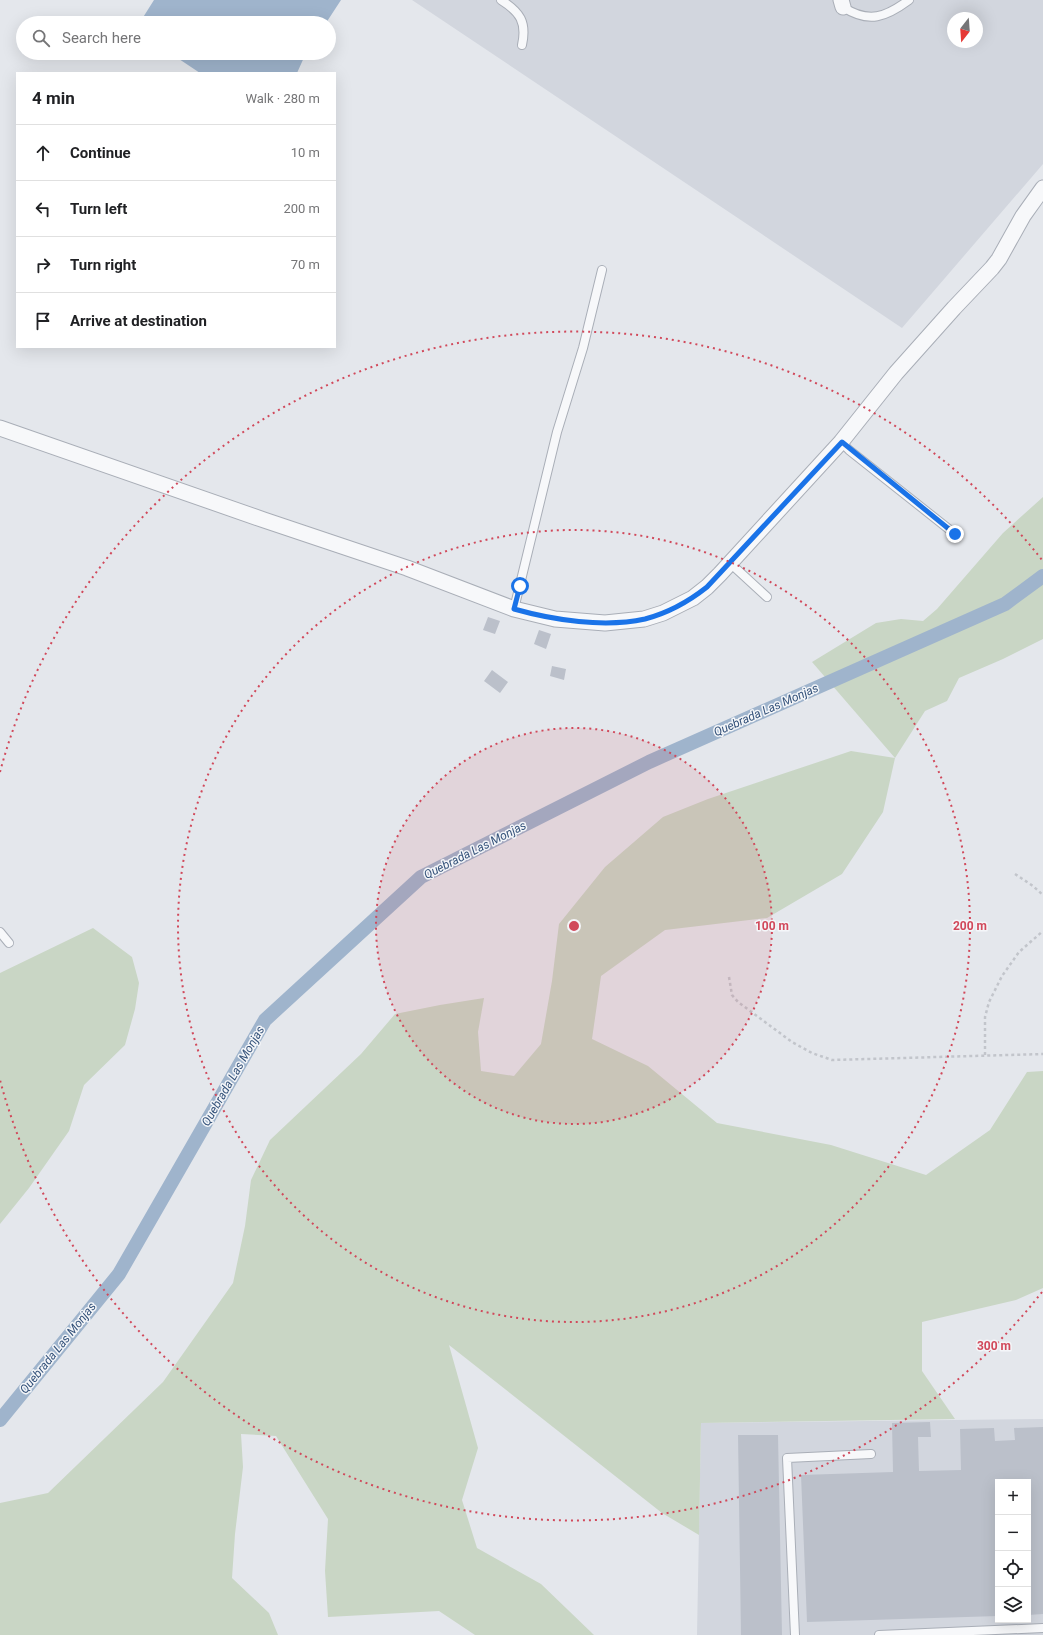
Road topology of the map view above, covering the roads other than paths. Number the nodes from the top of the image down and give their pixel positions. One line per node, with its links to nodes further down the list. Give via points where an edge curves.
1 (501, 0): 4 (lane, via 519,16 524,34)
2 (909, 0): 3 (lane, via 887,14 876,17 863,17 853,13)
3 (842, 3)
4 (522, 45)
5 (1043, 188): 8 (street, via 1023,216 999,259 896,374)
6 (602, 270): 12 (lane, via 583,348 557,432)
7 (0, 428): 12 (street, via 407,568)
8 (842, 442): 9 (lane); 10 (street)
9 (955, 534)
10 (730, 563): 11 (lane); 12 (street, via 693,598 644,619 605,622 562,620)
11 (767, 597)
12 (514, 609)
13 (0, 932): 14 (lane)
14 (9, 943)
15 (870, 1454): 17 (lane, via 787,1458)
16 (1043, 1628): 18 (lane)
17 (795, 1635)
18 (879, 1635)

